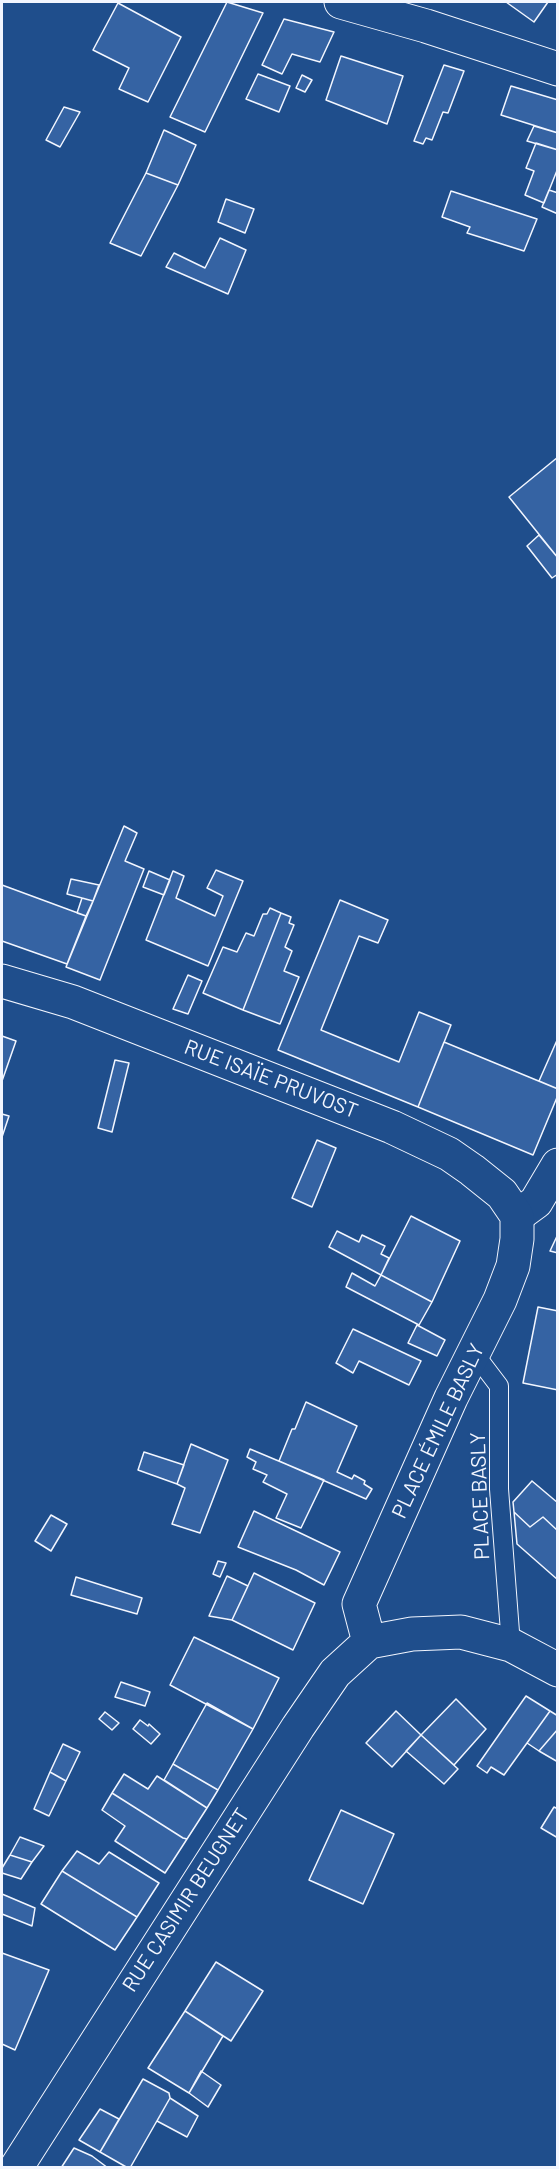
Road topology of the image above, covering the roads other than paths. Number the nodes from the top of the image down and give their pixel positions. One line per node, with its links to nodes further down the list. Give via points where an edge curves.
1 (341, 2): 2 (street)
2 (558, 69)
3 (2, 981): 5 (street, RUE ISAÏE PRUVOST, via 73,1002 392,1127 449,1154 472,1170 502,1194)
4 (558, 1165): 5 (street, via 536,1202)
5 (517, 1216): 6 (street, PLACE ÉMILE BASLY, via 513,1266)
6 (474, 1353): 7 (street, PLACE ÉMILE BASLY, via 359,1604); 8 (lane, PLACE BASLY, via 499,1386 499,1489)
7 (369, 1642): 8 (street, via 412,1634 461,1632); 10 (street, RUE CASIMIR BEUGNET, via 335,1673 304,1718)
8 (511, 1645): 9 (street)
9 (558, 1670)
10 (15, 2168)

